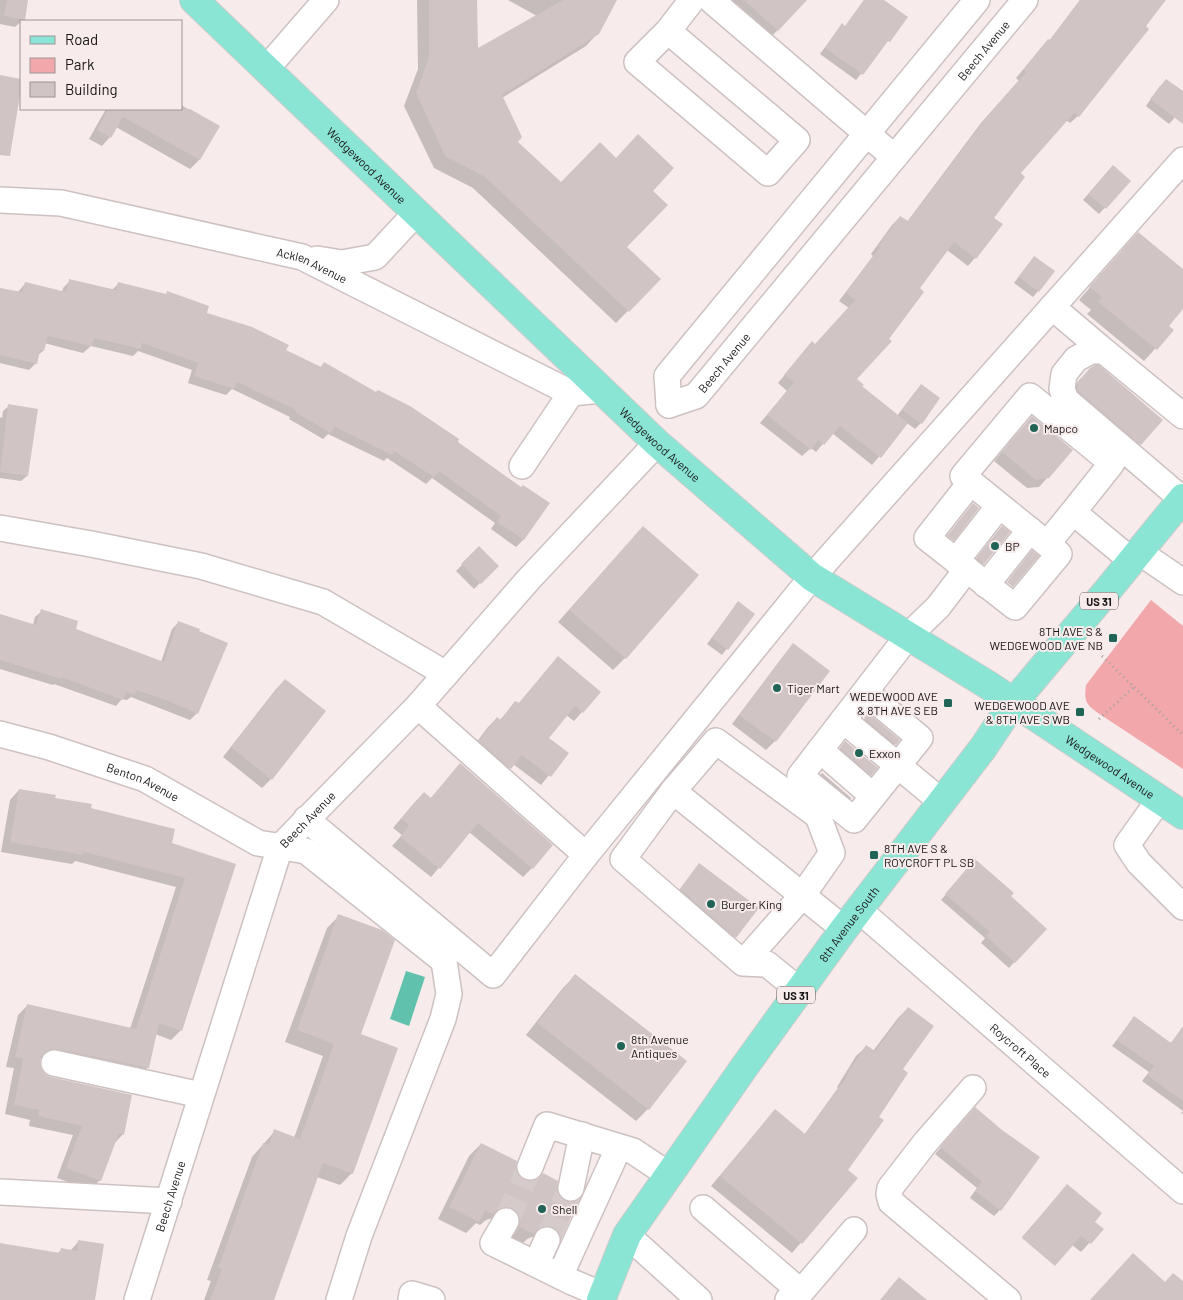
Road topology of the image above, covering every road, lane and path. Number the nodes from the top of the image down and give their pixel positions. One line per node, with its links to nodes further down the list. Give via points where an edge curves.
1 (194, 0): 8 (main road, Wedgewood Avenue)
2 (326, 0): 8 (street)
3 (692, 0): 7 (street)
4 (712, 0): 11 (street)
5 (977, 0): 9 (street)
6 (1025, 0): 10 (street, Beech Avenue)
7 (668, 31): 7 (street, via 637,62 768,173 797,140)
8 (267, 68): 15 (main road, Wedgewood Avenue)
9 (905, 87): 10 (street); 11 (street)
10 (933, 110): 12 (street, Beech Avenue)
11 (866, 133): 12 (street); 21 (street, via 667,376)
12 (894, 157): 21 (street, Beech Avenue, via 696,396)
13 (1183, 160): 17 (street)
14 (0, 200): 16 (street, Acklen Avenue, via 61,203)
15 (416, 214): 16 (street, via 375,257 342,263); 19 (main road, Wedgewood Avenue)
16 (302, 257): 20 (street, Acklen Avenue)
17 (1052, 307): 18 (street); 33 (street)
18 (1104, 351): 22 (street); 26 (street, via 1091,351 1076,359 1064,374 1062,389 1066,400)
19 (602, 390): 20 (street); 23 (main road, Wedgewood Avenue)
20 (571, 393): 24 (street)
21 (669, 405): 23 (street, Beech Avenue)
22 (1183, 416)
23 (652, 438): 33 (main road, Wedgewood Avenue); 38 (street, Beech Avenue)
24 (522, 466)
25 (971, 482): 27 (street); 28 (street, via 963,476 1030,396 1112,463); 32 (street, via 927,538)
26 (1183, 498): 31 (main road, 8th Avenue South / US 31)
27 (999, 506): 30 (street); 32 (street)
28 (1073, 512): 30 (street); 31 (street)
29 (0, 528): 38 (street, via 201,566 323,602)
30 (1039, 537): 35 (street); 35 (street, via 1058,554 1015,607)
31 (1135, 556): 34 (street); 41 (main road, 8th Avenue South / US 31)
32 (961, 565): 35 (street); 36 (street, via 938,607)
33 (812, 577): 36 (main road, Wedgewood Avenue); 45 (street)
34 (1183, 582)
35 (986, 584)
36 (908, 636): 40 (street); 41 (main road, Wedgewood Avenue)
37 (1102, 656): 39 (path)
38 (446, 674): 42 (street, Beech Avenue)
39 (1134, 687): 44 (path); 47 (path)
40 (865, 692): 43 (street); 49 (street, via 920,738)
41 (1013, 703): 51 (main road, Wedgewood Avenue); 52 (main road, 8th Avenue South / US 31)
42 (418, 706): 54 (street, Beech Avenue); 56 (street)
43 (843, 720): 49 (street); 49 (street, via 800,776 854,820)
44 (1099, 720)
45 (694, 724): 48 (street); 56 (street)
46 (0, 734): 55 (street, Benton Avenue, via 145,780 258,843)
47 (1183, 735)
48 (712, 746): 50 (street); 57 (street, via 716,741 818,816 832,853)
49 (898, 765): 52 (street)
50 (673, 791): 57 (street, Roycroft Place); 60 (street, via 623,859)
51 (1159, 800): 53 (main road, Wedgewood Avenue); 58 (street, via 1126,845 1139,863)
52 (942, 802): 59 (main road, 8th Avenue South / US 31)
53 (1183, 815)
54 (306, 819): 55 (street, Beech Avenue); 56 (street, via 493,975)
55 (280, 847): 64 (street, Beech Avenue); 84 (street, Benton Avenue, via 306,851 444,961 449,994 443,1019 359,1236)
56 (586, 855)
57 (802, 896): 59 (street, Roycroft Place); 60 (street)
58 (1183, 907)
59 (851, 919): 61 (main road, 8th Avenue South / US 31); 70 (street, Roycroft Place)
60 (743, 963): 61 (street, via 767,964)
61 (799, 990): 68 (main road, 8th Avenue South / US 31)
62 (54, 1063): 64 (street)
63 (973, 1088): 87 (street, via 925,1143 890,1188 889,1194 891,1202)
64 (201, 1095): 72 (street, Beech Avenue)
65 (582, 1135): 66 (street); 67 (street, via 547,1125); 69 (street)
66 (618, 1147): 68 (street, via 633,1151); 79 (street)
67 (530, 1167)
68 (669, 1175): 76 (main road, 8th Avenue South / US 31)
69 (571, 1188)
70 (1183, 1191)
71 (0, 1192): 72 (street)
72 (169, 1200): 83 (street, Beech Avenue)
73 (703, 1208): 81 (street)
74 (506, 1220): 78 (street, via 493,1243)
75 (854, 1230): 81 (street)
76 (627, 1235): 80 (street); 82 (main road, 8th Avenue South / US 31)
77 (547, 1240): 78 (street)
78 (536, 1264): 79 (street)
79 (560, 1276): 82 (street)
80 (686, 1295)
81 (794, 1296)
82 (602, 1297)
83 (137, 1300)
84 (339, 1300)
85 (411, 1300): 86 (street, via 412,1294)
86 (432, 1300)
87 (1008, 1300)

